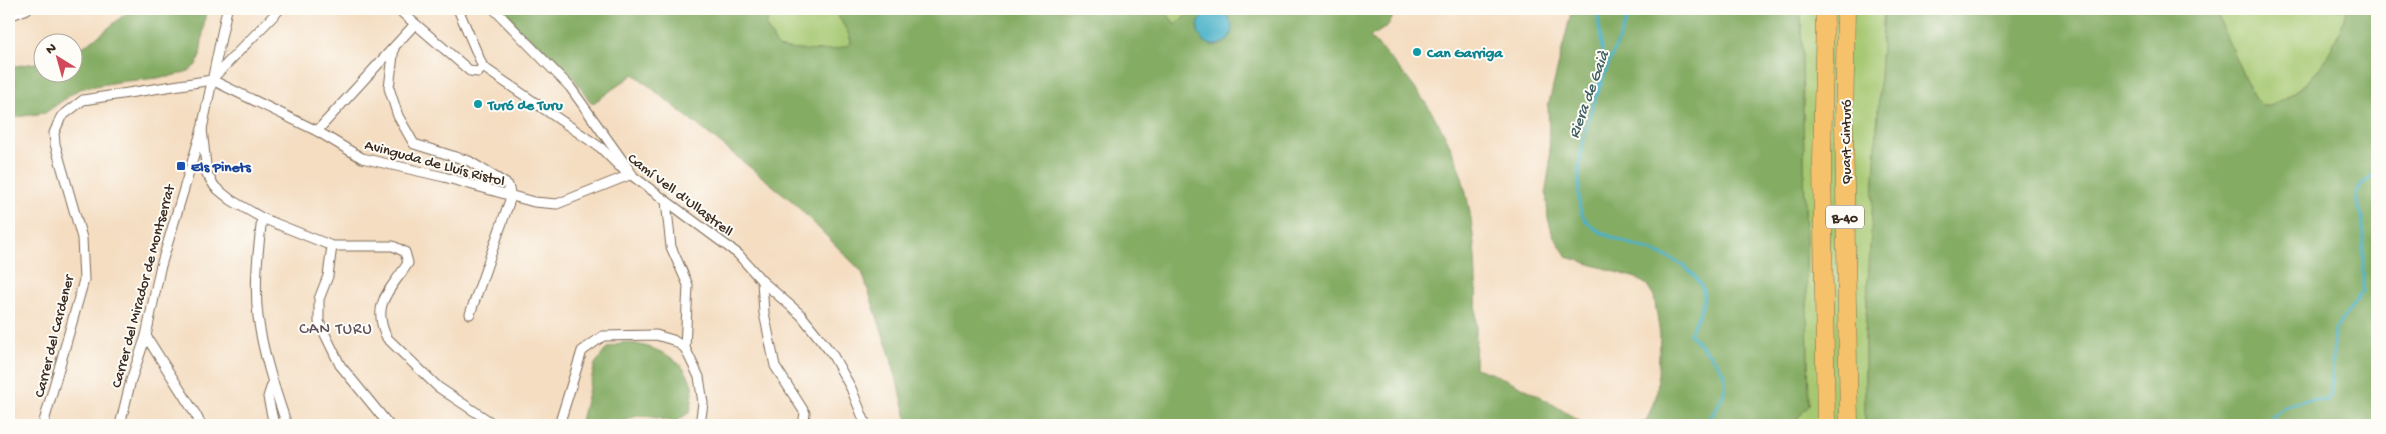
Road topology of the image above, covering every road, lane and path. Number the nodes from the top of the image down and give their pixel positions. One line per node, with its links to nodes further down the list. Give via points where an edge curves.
1 (27, 9): 9 (street)
2 (227, 9): 13 (street, Carrer del Mirador de Montserrat)
3 (280, 9): 13 (street)
4 (398, 9): 10 (street)
5 (458, 9): 12 (street)
6 (494, 9): 16 (street, via 570,87)
7 (1824, 9): 37 (highway, Quart Cinturó / B-40, via 1822,162)
8 (1846, 9): 38 (highway, Quart Cinturó / B-40, via 1844,126)
9 (9, 16)
10 (415, 24): 11 (street); 12 (street, via 470,71 478,72)
11 (394, 47): 15 (street); 17 (street, via 389,88 398,116 414,144 469,161 508,185)
12 (483, 67): 16 (street, Camí Vell d'Ullastrell, via 601,148)
13 (212, 80): 14 (street, Carrer del Mirador de Montserrat); 15 (street, Avinguda de Lluís Ristol); 26 (street, Carrer del Cardener, via 83,100 61,117 54,133 55,144 82,238 84,280)
14 (202, 129): 19 (street, via 208,174 215,188); 23 (street, Carrer del Mirador de Montserrat, via 160,269)
15 (317, 131): 17 (street, Avinguda de Lluís Ristol, via 362,158)
16 (632, 174): 17 (street, Avinguda de Lluís Ristol, via 557,204); 18 (street, Camí Vell d'Ullastrell)
17 (511, 197): 22 (street)
18 (666, 201): 21 (street, Camí Vell d'Ullastrell, via 738,254); 24 (street, via 671,247 688,285)
19 (262, 218): 20 (street); 25 (street, via 256,270 258,317)
20 (332, 246): 31 (street, via 328,276 319,299 319,322 340,365); 32 (street, via 393,246 405,252 408,263 387,291 381,308 382,328 387,338 438,387)
21 (762, 282): 35 (street, via 764,313 775,366 804,413); 36 (street, Camí Vell d'Ullastrell, via 801,315 832,354)
22 (470, 314)
23 (146, 336): 27 (street, Carrer del Mirador de Montserrat); 28 (street)
24 (685, 348): 33 (street, via 656,335 603,336 582,351); 34 (street, via 699,377 703,403)
25 (273, 382): 29 (street, via 268,397); 30 (street)
26 (43, 425)
27 (120, 425)
28 (201, 425)
29 (274, 425)
30 (286, 425)
31 (389, 425)
32 (495, 425)
33 (559, 425)
34 (700, 425)
35 (803, 425)
36 (866, 425)
37 (1826, 425)
38 (1848, 425)

